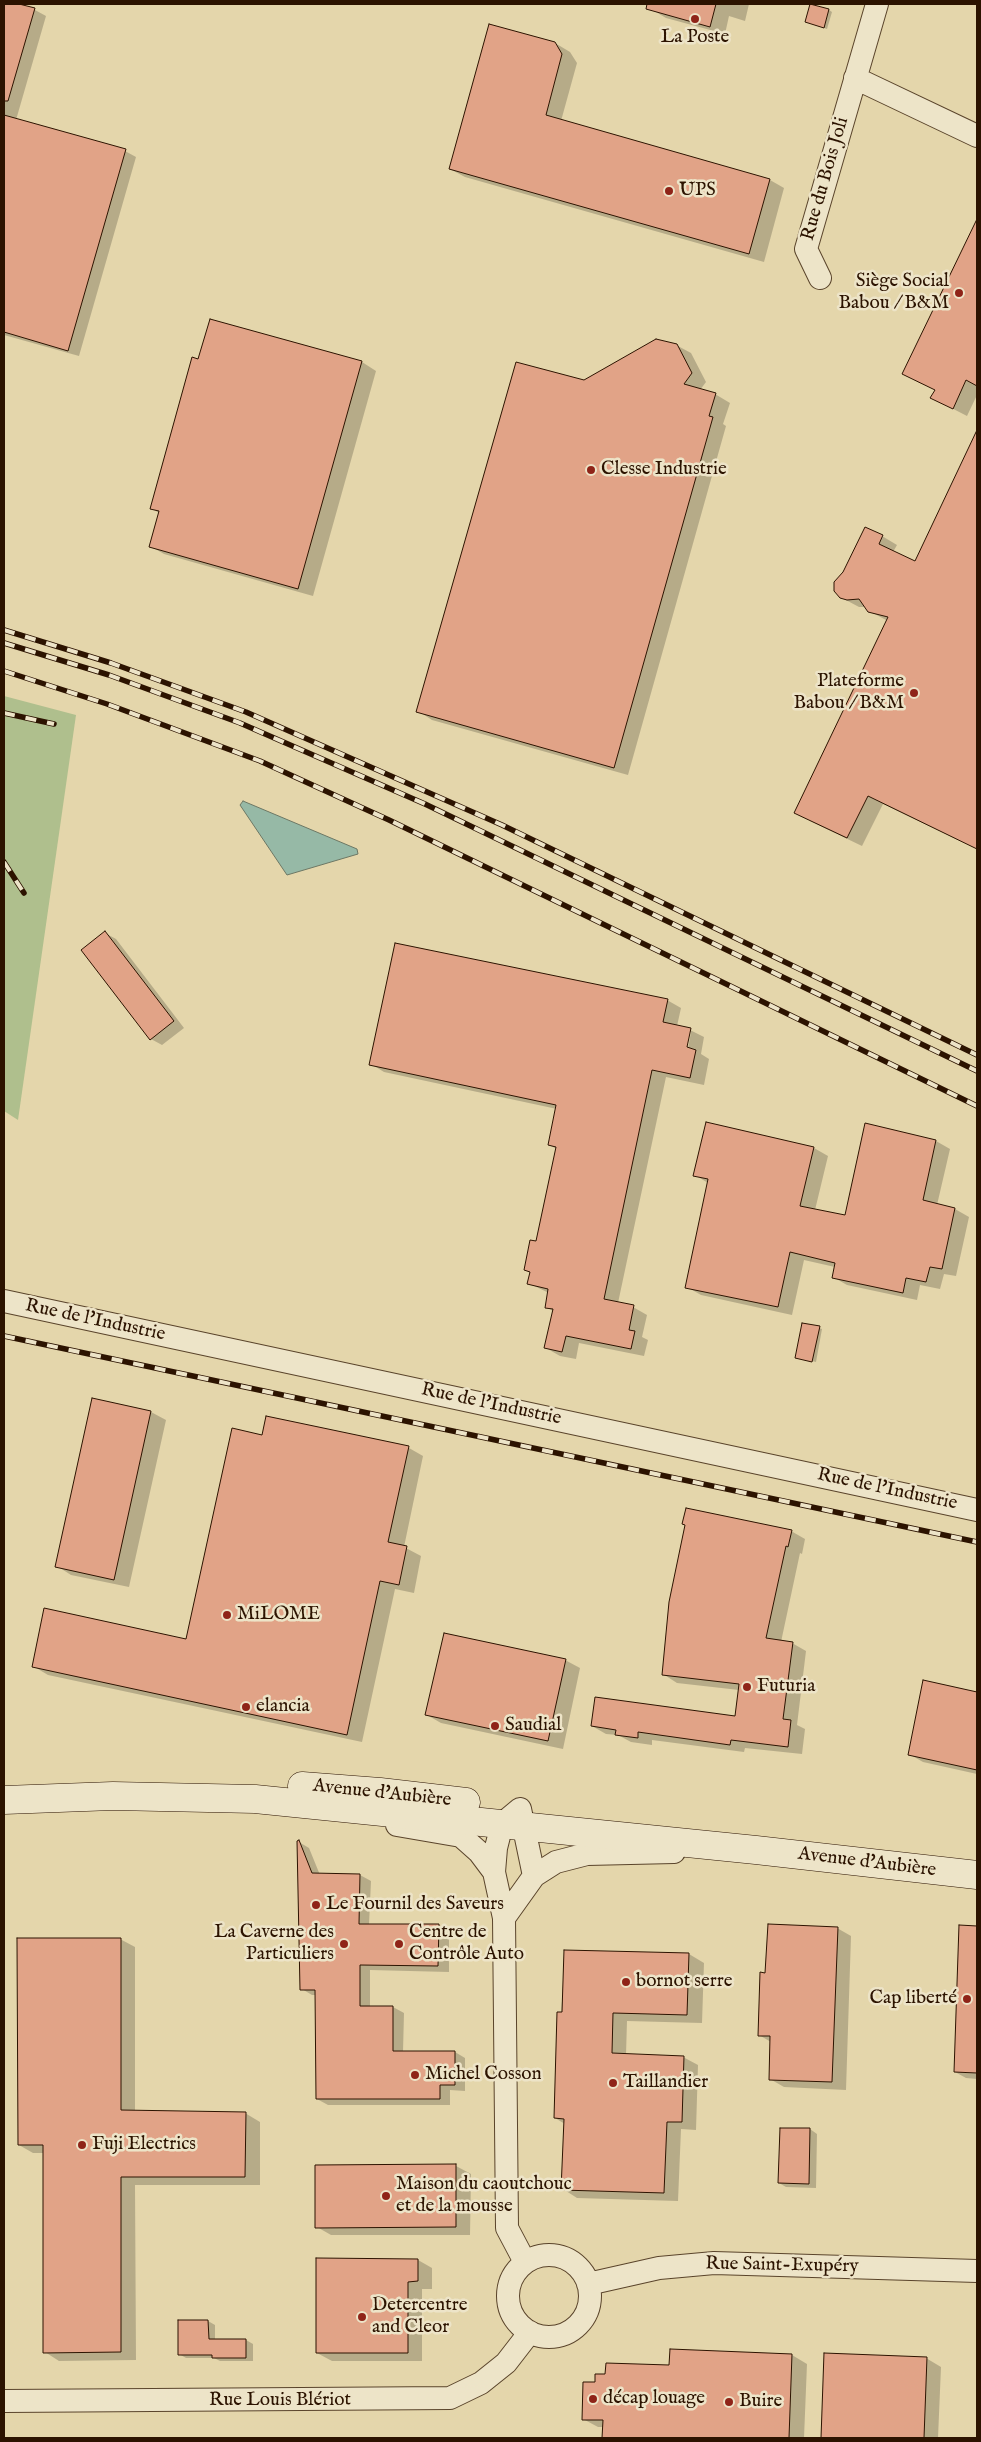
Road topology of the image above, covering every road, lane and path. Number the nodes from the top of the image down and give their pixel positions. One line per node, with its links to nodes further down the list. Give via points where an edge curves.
1 (877, 4): 2 (street, Rue du Bois Joli)
2 (855, 78): 3 (street); 4 (street, Rue du Bois Joli, via 806,249)
3 (977, 136)
4 (820, 278)
5 (4, 1301): 6 (street, Rue de l'Industrie)
6 (977, 1510)
7 (4, 1784): 10 (main road, Avenue d'Aubière, via 102,1778 257,1783 380,1792)
8 (255, 1799): 9 (main road, Avenue d'Aubière, via 113,1796); 10 (main road, Avenue d'Aubière); 12 (street, Avenue d'Aubière, via 461,1836)
9 (4, 1800)
10 (516, 1820): 11 (main road, Avenue d'Aubière); 12 (street, via 496,1848); 13 (street)
11 (756, 1850): 13 (street, Avenue d'Aubière, via 587,1854 556,1862); 14 (main road, Avenue d'Aubière)
12 (494, 1872): 15 (street, Avenue d'Aubière)
13 (534, 1876): 15 (street, Avenue d'Aubière)
14 (977, 1876)
15 (504, 1918): 16 (street, via 507,2228)
16 (525, 2262): 18 (street, via 537,2256 562,2256 583,2272); 19 (street, via 509,2284 508,2298 511,2312)
17 (977, 2272): 18 (street, Rue Saint-Exupéry, via 714,2263 660,2268)
18 (588, 2284): 19 (street, via 590,2298 580,2323 556,2336)
19 (530, 2332): 20 (street, Rue Louis Blériot, via 506,2363 482,2384 450,2398)
20 (4, 2401)

